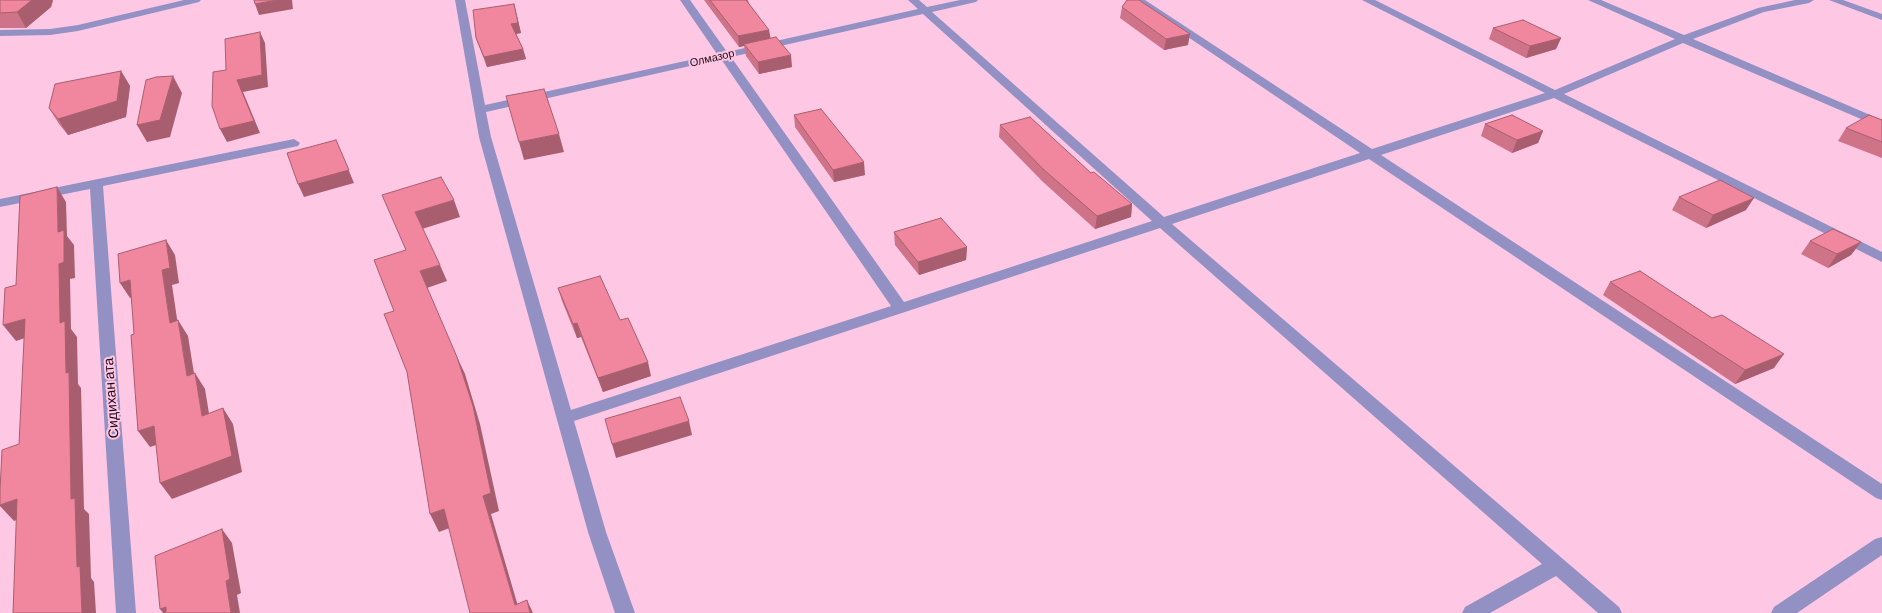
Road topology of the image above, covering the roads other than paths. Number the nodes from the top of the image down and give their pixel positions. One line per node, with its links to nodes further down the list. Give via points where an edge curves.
1 (196, 0): 13 (street, via 78,28)
2 (460, 0): 17 (street)
3 (685, 0): 15 (street)
4 (913, 0): 11 (street)
5 (974, 0): 11 (street, Олмазор)
6 (1138, 0): 20 (street)
7 (1367, 0): 16 (street)
8 (1593, 0): 14 (street)
9 (1809, 0): 14 (street, via 1761,10)
10 (1834, 0): 12 (street)
11 (925, 11): 15 (street, Олмазор); 23 (street)
12 (1882, 17)
13 (0, 33)
14 (1683, 39): 16 (street); 18 (street)
15 (726, 55): 17 (street, Олмазор); 25 (street)
16 (1554, 94): 20 (street); 24 (street)
17 (480, 110): 26 (street)
18 (1882, 124)
19 (294, 143): 21 (street)
20 (1370, 153): 23 (street); 27 (street)
21 (96, 183): 22 (street); 30 (street, Сидихан ата)
22 (0, 203)
23 (1161, 222): 25 (street); 29 (street)
24 (1882, 258)
25 (900, 307): 26 (street)
26 (565, 418): 31 (street)
27 (1882, 493)
28 (1882, 545): 34 (street)
29 (1557, 566): 32 (street); 33 (street)
30 (126, 613)
31 (625, 613)
32 (1472, 613)
33 (1612, 613)
34 (1781, 613)

